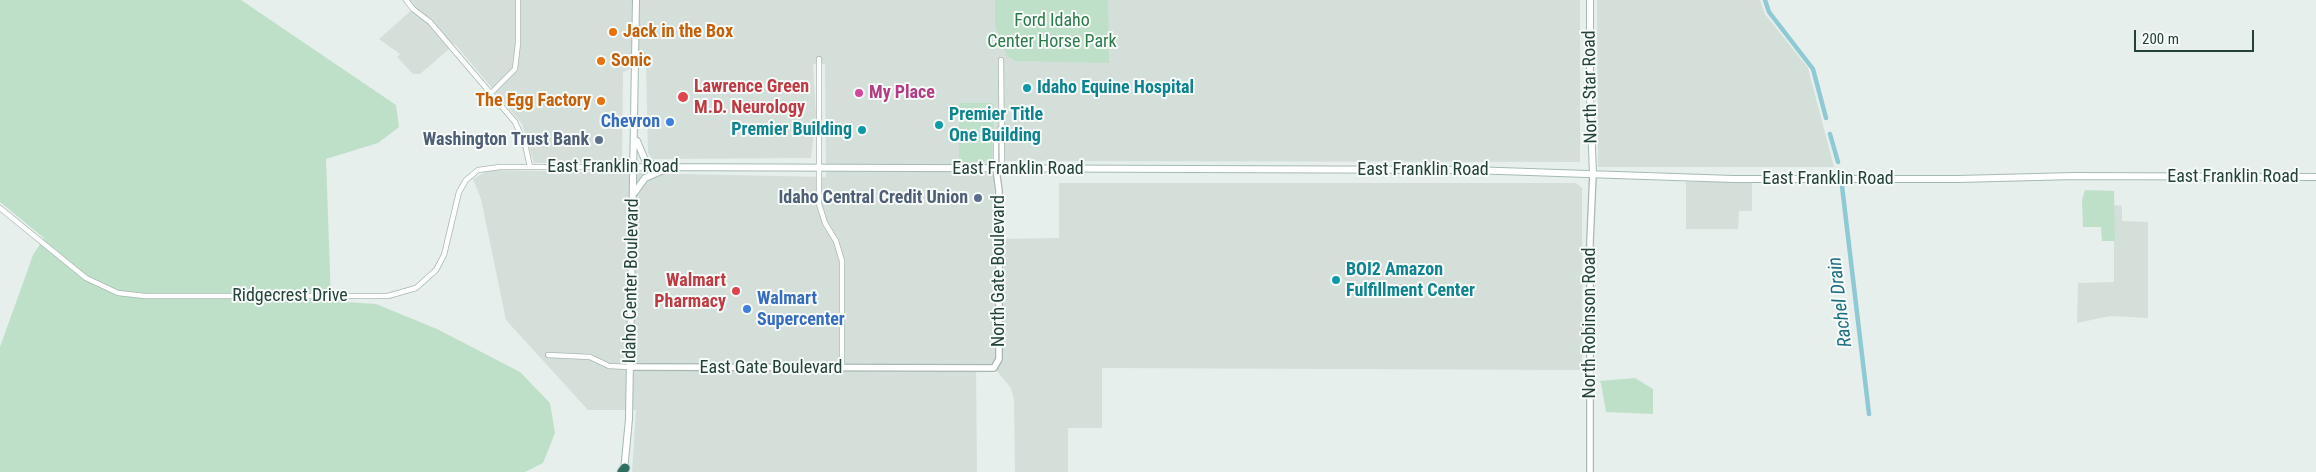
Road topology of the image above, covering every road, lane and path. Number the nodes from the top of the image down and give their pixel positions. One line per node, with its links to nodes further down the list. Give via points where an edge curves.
1 (406, 0): 7 (street, via 413,10 430,22)
2 (518, 0): 7 (street, via 515,69)
3 (636, 0): 8 (main road, Idaho Center Boulevard)
4 (1590, 0): 15 (main road, North Star Road)
5 (819, 59): 12 (street)
6 (1001, 60): 14 (street, via 1000,130 996,135)
7 (491, 93): 9 (street, via 516,122)
8 (634, 136): 10 (main road, Idaho Center Boulevard); 11 (main road, via 645,160)
9 (530, 167): 10 (street, East Franklin Road); 18 (street, Ridgecrest Drive, via 492,167 471,175 459,192 441,263 416,288 388,296 145,296 118,293 86,278)
10 (634, 167): 11 (main road, East Franklin Road); 17 (main road, Idaho Center Boulevard)
11 (659, 167): 13 (main road, East Franklin Road)
12 (818, 167): 13 (main road, East Franklin Road); 14 (main road, East Franklin Road); 22 (street, via 820,211 836,241 842,261)
13 (669, 168): 17 (main road, via 645,178)
14 (999, 169): 15 (main road, East Franklin Road, via 1471,170); 20 (street, North Gate Boulevard, via 999,359)
15 (1593, 174): 16 (main road, East Franklin Road, via 1898,180 2075,176); 24 (street, North Robinson Road)
16 (2316, 177)
17 (634, 193): 21 (main road, Idaho Center Boulevard)
18 (0, 208)
19 (548, 355): 21 (street, East Gate Boulevard, via 590,357 609,366)
20 (996, 366): 22 (street, East Gate Boulevard, via 990,369)
21 (630, 367): 22 (street, East Gate Boulevard); 23 (main road, Idaho Center Boulevard)
22 (842, 368)
23 (624, 471)
24 (1590, 472)

